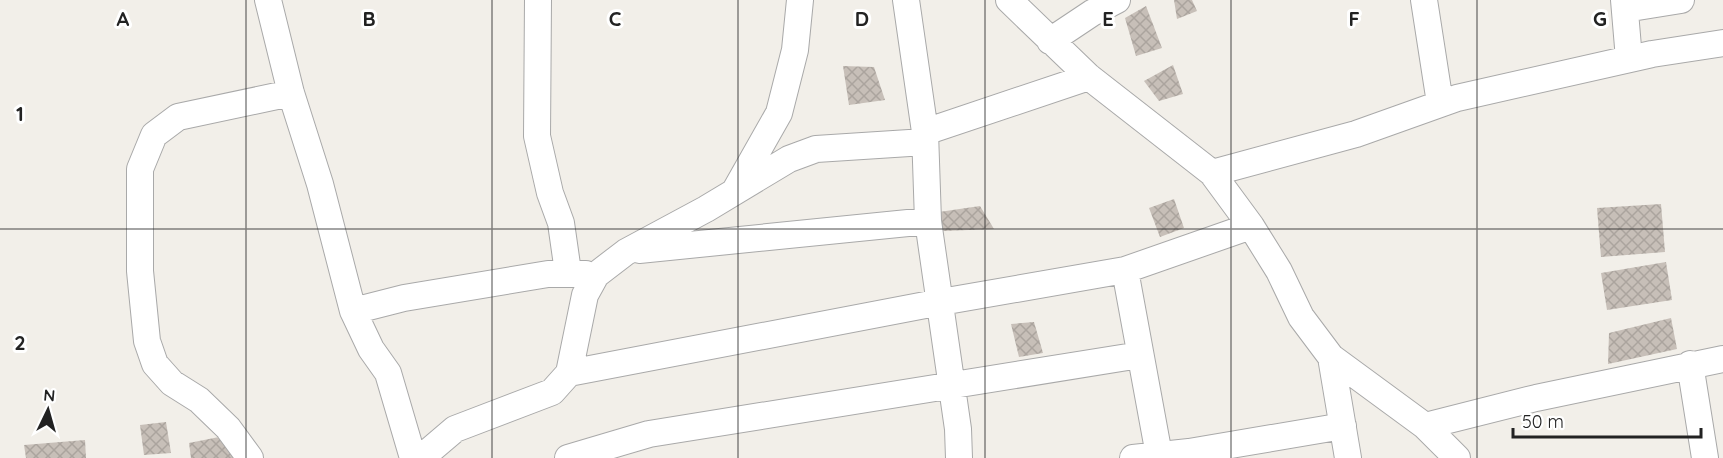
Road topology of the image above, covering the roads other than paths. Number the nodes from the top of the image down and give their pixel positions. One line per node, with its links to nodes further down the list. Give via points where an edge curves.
1 (268, 0): 14 (street)
2 (538, 0): 23 (street, via 537,136 561,223)
3 (800, 0): 18 (street, via 795,50 779,112)
4 (906, 0): 16 (street)
5 (1009, 0): 10 (street)
6 (1117, 0): 10 (street)
7 (1424, 0): 15 (street)
8 (1681, 0): 9 (street)
9 (1624, 4): 12 (street)
10 (1050, 40): 13 (street)
11 (1723, 43): 12 (street)
12 (1629, 59): 15 (street)
13 (1089, 77): 16 (street); 17 (street)
14 (291, 93): 26 (street, via 320,184); 36 (street, via 178,117 154,135 140,169 140,272 147,341 155,364 172,383 199,400 228,428)
15 (1440, 103): 17 (street, via 1356,134)
16 (925, 137): 18 (street, via 816,149 789,159); 19 (street)
17 (1212, 173): 20 (street)
18 (734, 191): 21 (street)
19 (928, 221): 21 (street); 25 (street)
20 (1251, 226): 22 (street); 28 (street, via 1279,271 1301,318)
21 (626, 252): 24 (street)
22 (1125, 270): 25 (street); 27 (street)
23 (568, 272): 24 (street); 26 (street, via 404,298)
24 (596, 275): 31 (street, via 585,295)
25 (941, 302): 31 (street); 32 (street)
26 (353, 311): 37 (street, via 388,374)
27 (1140, 355): 32 (street); 35 (street)
28 (1331, 357): 33 (street); 34 (street)
29 (1723, 359): 30 (street)
30 (1690, 364): 34 (street); 44 (street)
31 (569, 373): 38 (street, via 552,392 455,429)
32 (952, 385): 39 (street, via 649,434); 40 (street)
33 (1343, 426): 35 (street); 42 (street)
34 (1425, 426): 43 (street)
35 (1159, 456): 41 (street)
36 (250, 458)
37 (413, 458)
38 (422, 458)
39 (568, 458)
40 (959, 458)
41 (1133, 458)
42 (1348, 458)
43 (1457, 458)
44 (1705, 458)

